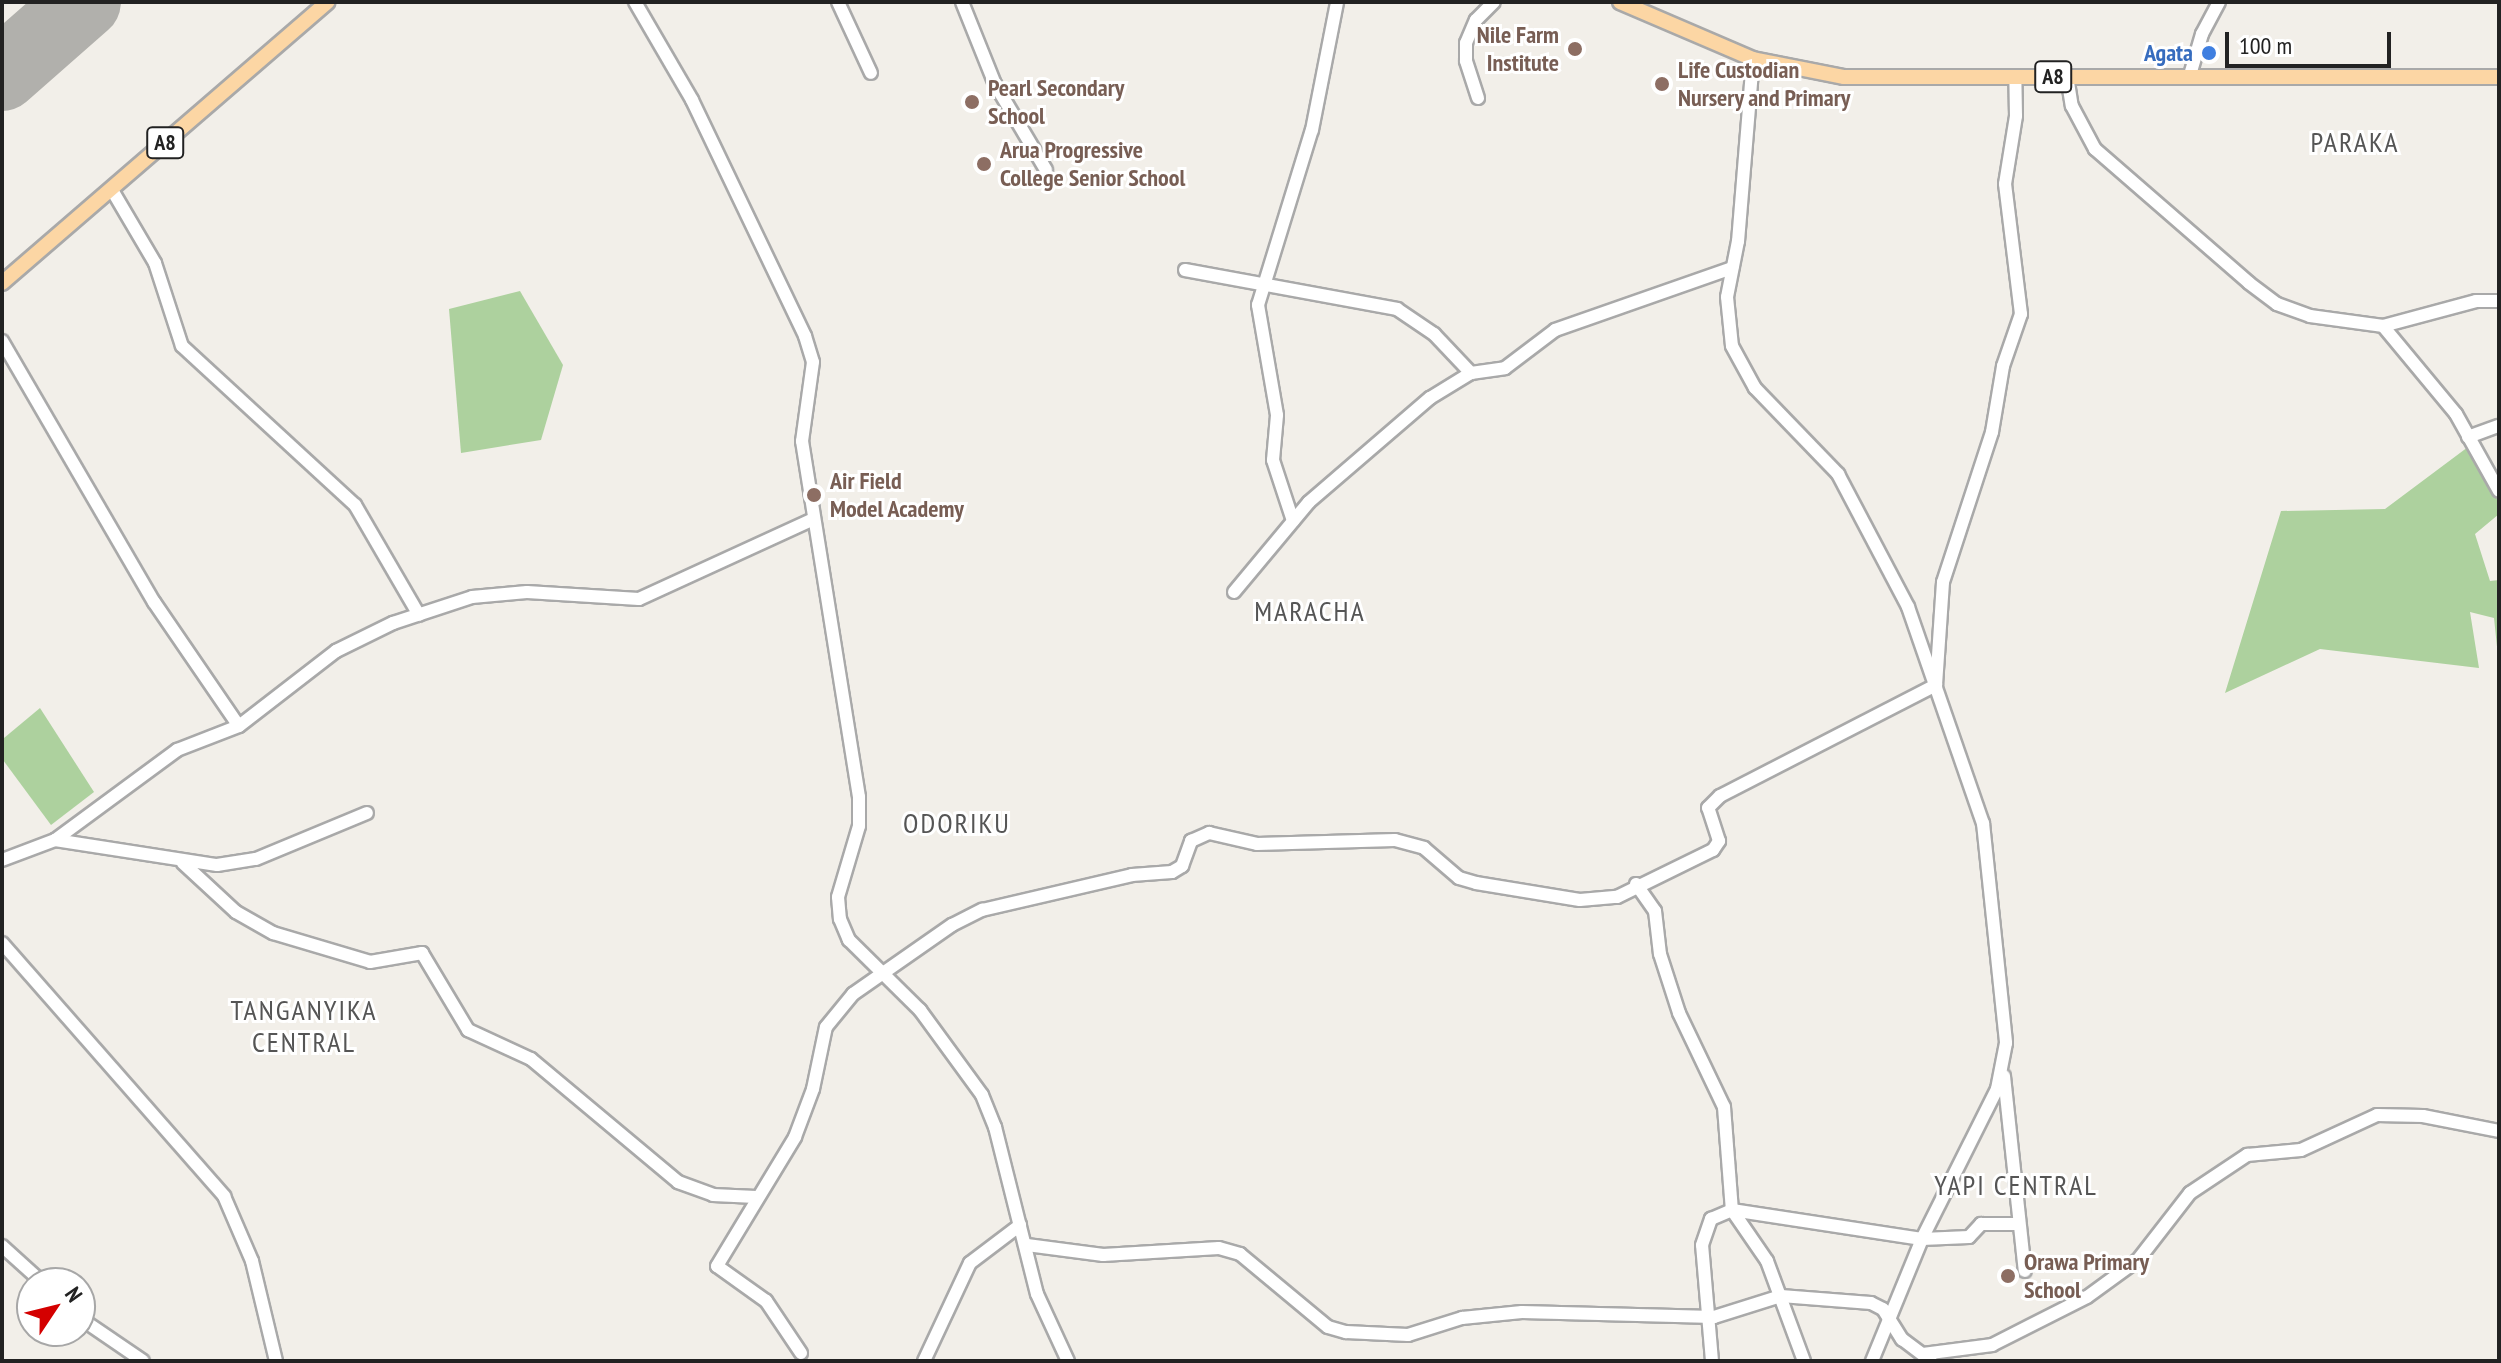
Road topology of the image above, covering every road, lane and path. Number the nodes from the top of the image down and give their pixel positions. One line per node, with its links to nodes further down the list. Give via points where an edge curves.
1 (328, 2): 17 (main road, A8)
2 (635, 2): 29 (street, via 692,100 805,336 813,362 801,417 802,441)
3 (838, 2): 10 (street)
4 (962, 2): 16 (street, via 995,84)
5 (1337, 2): 20 (street, via 1312,130)
6 (1494, 2): 15 (street, via 1476,20 1466,43)
7 (1620, 2): 9 (main road, A8)
8 (2219, 2): 11 (street)
9 (1753, 59): 13 (main road, A8, via 1844,77); 18 (street)
10 (871, 73)
11 (2190, 75): 12 (main road, A8); 14 (main road, A8)
12 (2067, 76): 13 (main road, A8); 23 (street, via 2072,106 2095,149 2249,283 2277,304 2310,316)
13 (2015, 77): 33 (street, via 2016,116 2005,184 2021,314 2003,366 1992,432 1941,593 1943,645)
14 (2499, 77)
15 (1478, 98)
16 (1046, 170)
17 (112, 190): 21 (main road, A8); 32 (street, via 155,263 182,346 355,505)
18 (1732, 268): 25 (street, via 1555,330 1505,368); 33 (street, via 1727,329 1738,359 1767,402 1838,474 1893,571)
19 (1185, 270): 20 (street)
20 (1264, 282): 25 (street, via 1397,309 1416,319); 30 (street, via 1259,324 1277,415 1273,460)
21 (2, 283)
22 (2499, 301): 23 (street, via 2476,301)
23 (2383, 326): 27 (street, via 2456,414)
24 (2, 341): 34 (street, via 154,602)
25 (1471, 373): 30 (street, via 1389,429)
26 (2499, 426): 27 (street)
27 (2468, 437): 28 (street)
28 (2499, 491)
29 (814, 519): 32 (street, via 639,599 527,592 472,597); 41 (street, via 859,797 859,826 838,897 840,919 849,940)
30 (1293, 521): 31 (street)
31 (1234, 592)
32 (419, 615): 34 (street, via 336,651)
33 (1936, 685): 39 (street, via 1720,796 1708,808 1718,845); 42 (street, via 1983,823 2006,1043)
34 (239, 726): 36 (street, via 177,750)
35 (367, 813): 38 (street, via 256,859)
36 (55, 840): 37 (street); 38 (street)
37 (2, 860)
38 (183, 863): 44 (street, via 236,912 273,933 370,962 422,953 468,1030 531,1059 678,1182 713,1195)
39 (1636, 884): 41 (street, via 1617,897 1580,900 1459,878 1424,848 1395,840 1257,844 1202,834 1191,841 1176,870 982,910); 45 (street, via 1655,911 1660,954 1679,1013 1724,1107)
40 (2, 943): 60 (street, via 224,1196 252,1261)
41 (883, 973): 44 (street, via 853,994 826,1027 802,1120); 47 (street, via 942,1037 982,1095)
42 (2004, 1073): 46 (street); 48 (street)
43 (2499, 1131): 58 (street, via 2423,1116 2377,1115 2301,1150 2247,1155 2190,1193 2138,1260 2087,1297 1992,1345)
44 (756, 1197): 57 (street, via 717,1269 766,1301)
45 (1732, 1210): 48 (street); 53 (street, via 1758,1245); 54 (street, via 1711,1219 1702,1245)
46 (2019, 1224): 48 (street, via 1981,1224 1969,1237); 52 (street)
47 (1020, 1225): 49 (street); 61 (street, via 970,1263)
48 (1922, 1239): 55 (street)
49 (1027, 1245): 54 (street, via 1103,1255 1219,1248 1240,1254 1336,1331 1408,1335 1462,1318 1522,1312); 62 (street, via 1037,1294)
50 (2, 1246): 51 (street)
51 (25, 1267)
52 (2025, 1271)
53 (1781, 1296): 54 (street); 55 (street, via 1871,1303); 64 (street)
54 (1710, 1317): 63 (street)
55 (1888, 1320): 58 (street); 65 (street)
56 (96, 1329): 59 (street)
57 (801, 1353)
58 (1925, 1358)
59 (143, 1361)
60 (276, 1361)
61 (924, 1361)
62 (1068, 1361)
63 (1712, 1361)
64 (1804, 1361)
65 (1872, 1361)

